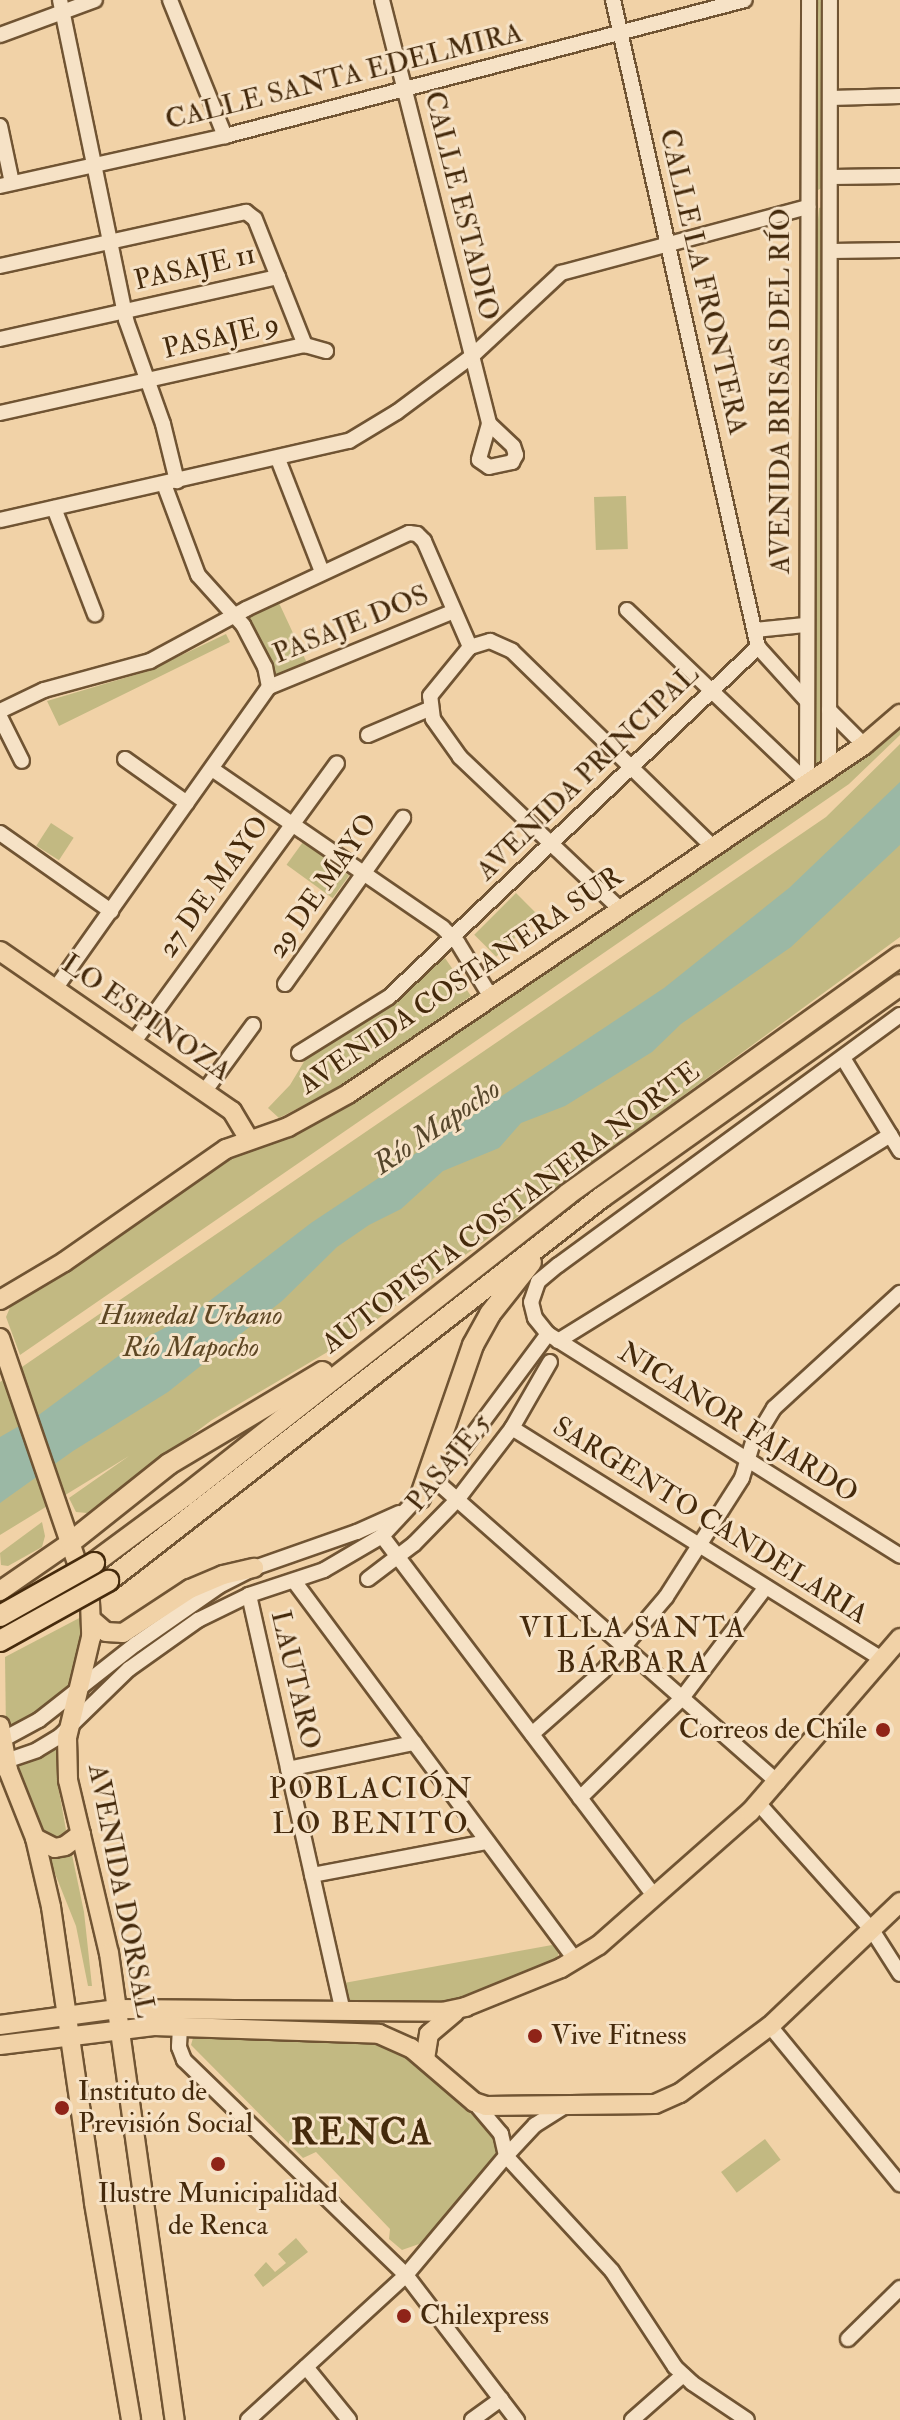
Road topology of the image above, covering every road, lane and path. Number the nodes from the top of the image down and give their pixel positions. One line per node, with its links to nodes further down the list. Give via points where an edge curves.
1 (95, 0): 8 (street)
2 (170, 0): 15 (street)
3 (382, 0): 11 (street, CALLE ESTADIO)
4 (613, 0): 9 (street, CALLE LA FRONTERA)
5 (745, 0): 9 (street, CALLE SANTA EDELMIRA)
6 (809, 0): 20 (street, AVENIDA BRISAS DEL RÍO)
7 (830, 0): 13 (street, AVENIDA BRISAS DEL RÍO)
8 (62, 6): 10 (street); 16 (street)
9 (620, 33): 11 (street, CALLE SANTA EDELMIRA); 22 (street, CALLE LA FRONTERA)
10 (0, 35)
11 (405, 90): 15 (street, CALLE SANTA EDELMIRA); 31 (street, CALLE ESTADIO)
12 (900, 96): 13 (street)
13 (831, 98): 18 (street, AVENIDA BRISAS DEL RÍO)
14 (0, 126): 19 (street)
15 (225, 136): 16 (street, CALLE SANTA EDELMIRA)
16 (94, 165): 19 (street, CALLE SANTA EDELMIRA); 21 (street)
17 (900, 176): 18 (street)
18 (832, 177): 24 (street, AVENIDA BRISAS DEL RÍO)
19 (6, 184)
20 (808, 207): 22 (street); 44 (street, AVENIDA BRISAS DEL RÍO)
21 (110, 241): 25 (street); 26 (street, via 250,213); 27 (street)
22 (668, 243): 31 (street, via 561,273); 45 (street, CALLE LA FRONTERA)
23 (900, 250): 24 (street)
24 (831, 251): 52 (street, AVENIDA BRISAS DEL RÍO)
25 (0, 266)
26 (278, 277): 27 (street, PASAJE 11); 29 (street)
27 (124, 311): 28 (street, PASAJE 11); 32 (street)
28 (0, 339)
29 (305, 345): 30 (street); 32 (street, PASAJE 9)
30 (326, 351)
31 (472, 356): 34 (street, CALLE ESTADIO); 35 (street, via 368,432 339,445)
32 (148, 380): 33 (street, PASAJE 9); 36 (street)
33 (0, 413)
34 (489, 424)
35 (278, 459): 36 (street); 39 (street)
36 (170, 482): 37 (street); 43 (street, via 201,581)
37 (54, 508): 38 (street); 42 (street)
38 (0, 520)
39 (322, 572): 41 (street, via 404,534 417,534); 43 (street)
40 (627, 610): 49 (street)
41 (454, 611): 46 (street); 48 (street, PASAJE DOS)
42 (95, 614)
43 (235, 616): 48 (street, via 261,658); 53 (street, via 150,661 44,690)
44 (805, 625): 45 (street); 50 (street, AVENIDA BRISAS DEL RÍO)
45 (755, 630): 47 (street, CALLE LA FRONTERA)
46 (470, 647): 51 (street, via 430,696); 61 (street, via 490,641 508,647)
47 (758, 647): 49 (street, AVENIDA PRINCIPAL); 50 (street)
48 (269, 687): 63 (street)
49 (712, 692): 61 (street, AVENIDA PRINCIPAL); 64 (street)
50 (806, 700): 64 (street, AVENIDA BRISAS DEL RÍO)
51 (429, 709): 56 (street); 69 (street, via 451,748)
52 (829, 710): 57 (street); 62 (street, AVENIDA BRISAS DEL RÍO)
53 (0, 711)
54 (900, 714): 57 (main road, AVENIDA COSTANERA SUR)
55 (0, 717): 59 (street)
56 (368, 735)
57 (864, 745): 62 (main road, AVENIDA COSTANERA SUR)
58 (125, 759): 65 (street)
59 (22, 761)
60 (337, 763): 67 (street, 27 DE MAYO)
61 (631, 768): 69 (street, AVENIDA PRINCIPAL); 70 (street)
62 (829, 768): 64 (main road, AVENIDA COSTANERA SUR)
63 (212, 769): 65 (street); 67 (street)
64 (807, 782): 70 (main road, AVENIDA COSTANERA SUR)
65 (187, 803): 73 (street)
66 (403, 818): 71 (street, 29 DE MAYO)
67 (292, 824): 71 (street); 83 (street, 27 DE MAYO)
68 (0, 833): 73 (street)
69 (551, 843): 72 (street); 74 (street, AVENIDA PRINCIPAL)
70 (712, 846): 72 (main road, AVENIDA COSTANERA SUR)
71 (364, 873): 74 (street); 77 (street, 29 DE MAYO)
72 (620, 909): 80 (main road, AVENIDA COSTANERA SUR)
73 (111, 911): 79 (street)
74 (454, 938): 80 (street); 84 (street, AVENIDA PRINCIPAL, via 389,997)
75 (0, 951): 79 (main road, LO ESPINOZA)
76 (900, 956): 93 (highway, AUTOPISTA COSTANERA NORTE, via 601,1170)
77 (285, 984)
78 (900, 985): 90 (highway, AUTOPISTA COSTANERA NORTE)
79 (55, 989): 83 (main road, LO ESPINOZA)
80 (491, 997): 88 (main road, AVENIDA COSTANERA SUR, via 324,1109)
81 (900, 1015): 85 (street)
82 (253, 1025): 86 (street)
83 (133, 1043): 86 (main road, LO ESPINOZA)
84 (299, 1053)
85 (843, 1058): 87 (street); 94 (street, via 542,1278 531,1306 537,1322)
86 (204, 1092): 88 (main road, LO ESPINOZA, via 238,1116)
87 (890, 1135): 89 (street); 94 (street)
88 (249, 1139): 92 (main road, AVENIDA COSTANERA SUR, via 226,1149)
89 (900, 1151)
90 (575, 1217): 100 (highway, via 525,1269 483,1324); 116 (highway, AUTOPISTA COSTANERA NORTE, bridge, via 141,1557 73,1604)
91 (900, 1293): 98 (street, via 774,1408)
92 (0, 1300)
93 (389, 1333): 102 (highway, via 169,1464); 113 (highway, AUTOPISTA COSTANERA NORTE, bridge, via 129,1538 59,1585)
94 (553, 1337): 98 (street, NICANOR FAJARDO); 99 (street)
95 (3, 1346): 102 (main road, AVENIDA DORSAL)
96 (550, 1362): 97 (street, PASAJE 5)
97 (512, 1428): 101 (street, PASAJE 5); 104 (street, SARGENTO CANDELARIA)
98 (748, 1461): 104 (street); 105 (street, NICANOR FAJARDO)
99 (436, 1481): 100 (street); 101 (street)
100 (418, 1500): 103 (street); 107 (street, via 371,1527)
101 (457, 1500): 106 (street, PASAJE 5); 117 (street)
102 (68, 1533): 111 (main road); 114 (main road, AVENIDA DORSAL)
103 (382, 1536): 106 (street); 109 (street, via 338,1563)
104 (700, 1545): 110 (street, SARGENTO CANDELARIA); 117 (street)
105 (900, 1556)
106 (398, 1557): 108 (street, PASAJE 5); 122 (street)
107 (254, 1568): 114 (main road, via 190,1589 123,1633 106,1632); 119 (street, via 185,1608)
108 (368, 1579)
109 (294, 1581): 112 (street); 124 (street)
110 (766, 1587): 118 (street, SARGENTO CANDELARIA); 120 (street)
111 (0, 1591)
112 (249, 1595): 121 (street, via 166,1640); 126 (street, LAUTARO)
113 (0, 1616)
114 (92, 1620): 119 (main road, AVENIDA DORSAL)
115 (900, 1638): 118 (main road)
116 (0, 1641)
117 (625, 1647): 120 (street); 122 (street)
118 (882, 1659): 127 (main road)
119 (79, 1688): 121 (main road, AVENIDA DORSAL); 123 (street, via 36,1723)
120 (682, 1698): 127 (street); 129 (street)
121 (70, 1727): 125 (street, via 44,1746); 132 (main road, AVENIDA DORSAL, via 68,1780)
122 (532, 1734): 129 (street)
123 (0, 1736): 125 (main road)
124 (414, 1743): 126 (street); 134 (street)
125 (3, 1763): 131 (main road)
126 (288, 1769): 135 (street, LAUTARO)
127 (778, 1782): 130 (main road)
128 (0, 1789): 131 (main road)
129 (580, 1798): 136 (street)
130 (759, 1804): 136 (main road); 138 (street)
131 (26, 1815): 133 (main road)
132 (81, 1834): 133 (main road, via 55,1848); 142 (main road, AVENIDA DORSAL)
133 (35, 1838): 144 (main road)
134 (487, 1842): 135 (street); 139 (street)
135 (312, 1875): 143 (street, LAUTARO)
136 (655, 1897): 139 (main road)
137 (900, 1902): 138 (main road)
138 (872, 1930): 140 (street); 146 (main road)
139 (575, 1960): 141 (main road)
140 (900, 1974)
141 (465, 2007): 143 (main road, via 419,2014); 151 (main road, via 433,2028)
142 (117, 2009): 143 (main road); 144 (main road); 148 (main road, AVENIDA DORSAL)
143 (343, 2011)
144 (68, 2015): 145 (main road); 149 (main road)
145 (0, 2025)
146 (770, 2026): 153 (main road, via 672,2098 644,2105); 155 (street)
147 (180, 2027): 148 (main road); 151 (main road, via 379,2034); 156 (street, via 184,2060)
148 (119, 2029): 149 (main road); 163 (main road, AVENIDA DORSAL)
149 (69, 2035): 150 (main road); 162 (main road)
150 (0, 2045)
151 (425, 2059): 152 (main road)
152 (474, 2102): 153 (main road, via 495,2107); 154 (street, via 501,2134)
153 (574, 2102): 154 (street, via 544,2118)
154 (506, 2156): 156 (street); 160 (street, via 612,2271)
155 (900, 2184)
156 (406, 2275): 159 (street); 161 (street)
157 (900, 2288): 158 (street)
158 (848, 2339)
159 (306, 2367): 164 (street); 165 (street)
160 (683, 2375): 168 (street); 169 (street)
161 (501, 2399): 166 (street); 167 (street)
162 (131, 2420)
163 (175, 2420)
164 (248, 2420)
165 (349, 2420)
166 (472, 2420)
167 (517, 2420)
168 (632, 2420)
169 (747, 2420)

